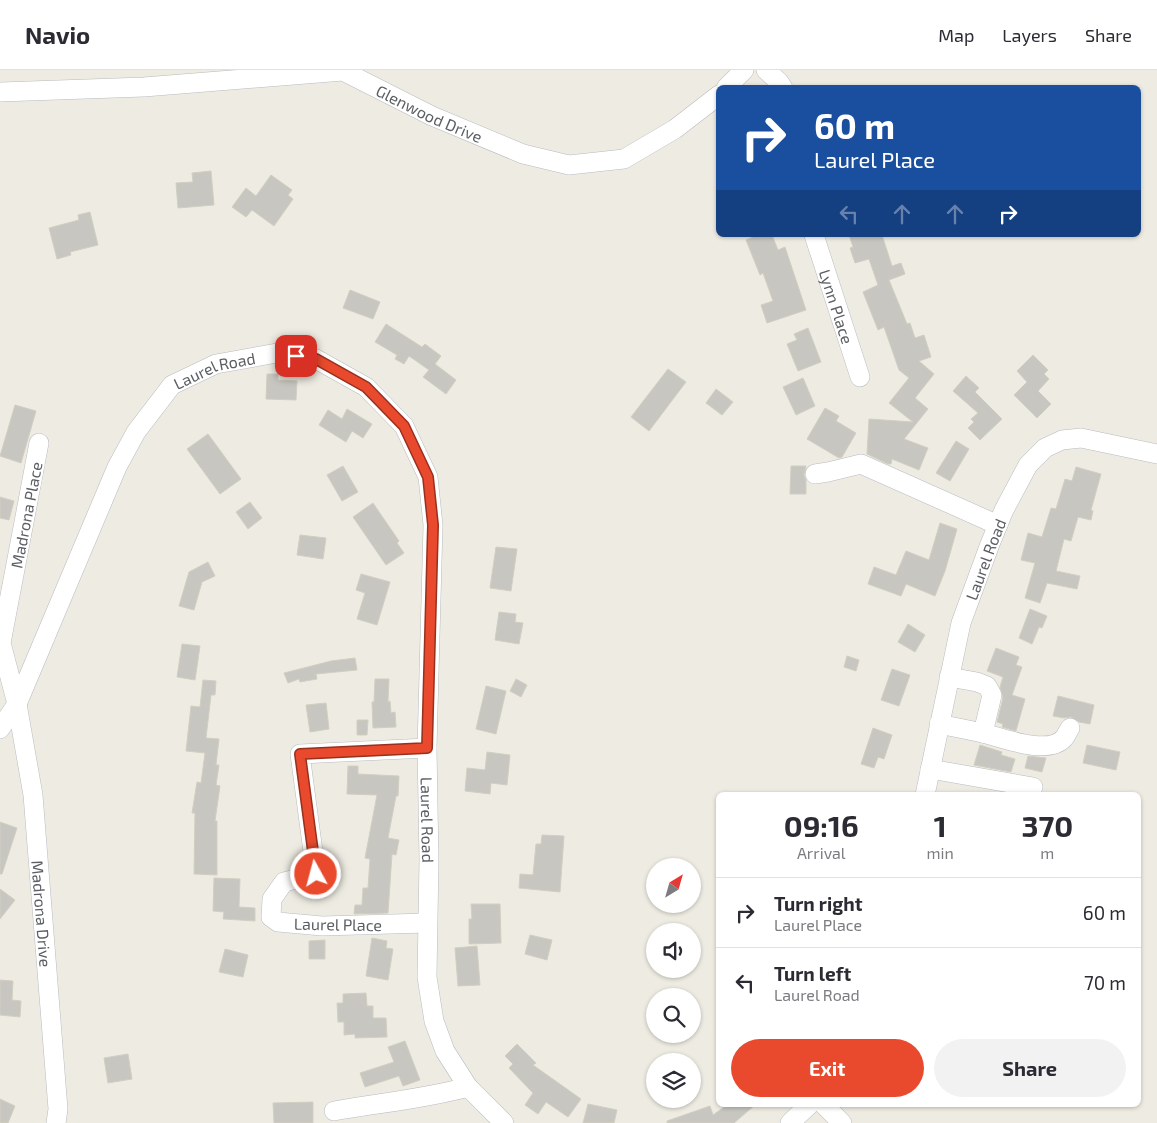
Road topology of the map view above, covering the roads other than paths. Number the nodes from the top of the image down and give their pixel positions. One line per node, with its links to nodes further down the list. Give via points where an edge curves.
1 (744, 70): 3 (street)
2 (766, 70): 4 (street)
3 (729, 85)
4 (781, 85)
5 (0, 92): 6 (street, Glenwood Drive, via 144,87 343,71 432,116 523,154 569,165 624,159 675,129)
6 (716, 97)
7 (815, 237): 8 (street, Lynn Place)
8 (860, 377)
9 (40, 443): 14 (street, Madrona Place, via 1,643)
10 (1157, 454): 12 (street, Laurel Road, via 1082,438 1062,440 1045,448 1028,465)
11 (814, 474): 12 (street, via 861,464)
12 (998, 526): 13 (street, Laurel Road, via 961,623)
13 (949, 677): 15 (street, Laurel Road); 18 (street, via 987,686 992,695)
14 (17, 704): 17 (street, Laurel Road); 19 (street, Laurel Road, via 117,467 136,432 172,385 216,364 277,353 316,359 366,387 404,426 428,477 433,525); 28 (street, Madrona Drive, via 32,795 58,1109)
15 (939, 724): 18 (street); 20 (street, Laurel Road)
16 (1070, 728): 18 (street, via 1063,740 1037,746)
17 (0, 729)
18 (983, 733)
19 (427, 748): 23 (street, Laurel Road); 23 (street, Laurel Place, via 300,754 316,874 284,882 272,899 271,916 278,922 322,926)
20 (930, 769): 21 (street); 22 (street, Laurel Road)
21 (1034, 787)
22 (926, 792)
23 (427, 924): 24 (street, Laurel Road, via 427,977 434,1021 445,1051)
24 (468, 1087): 27 (street, via 440,1095); 29 (street, Laurel Road)
25 (807, 1107): 30 (street)
26 (826, 1107): 31 (street)
27 (334, 1111)
28 (56, 1123)
29 (504, 1123)
30 (790, 1123)
31 (842, 1123)

